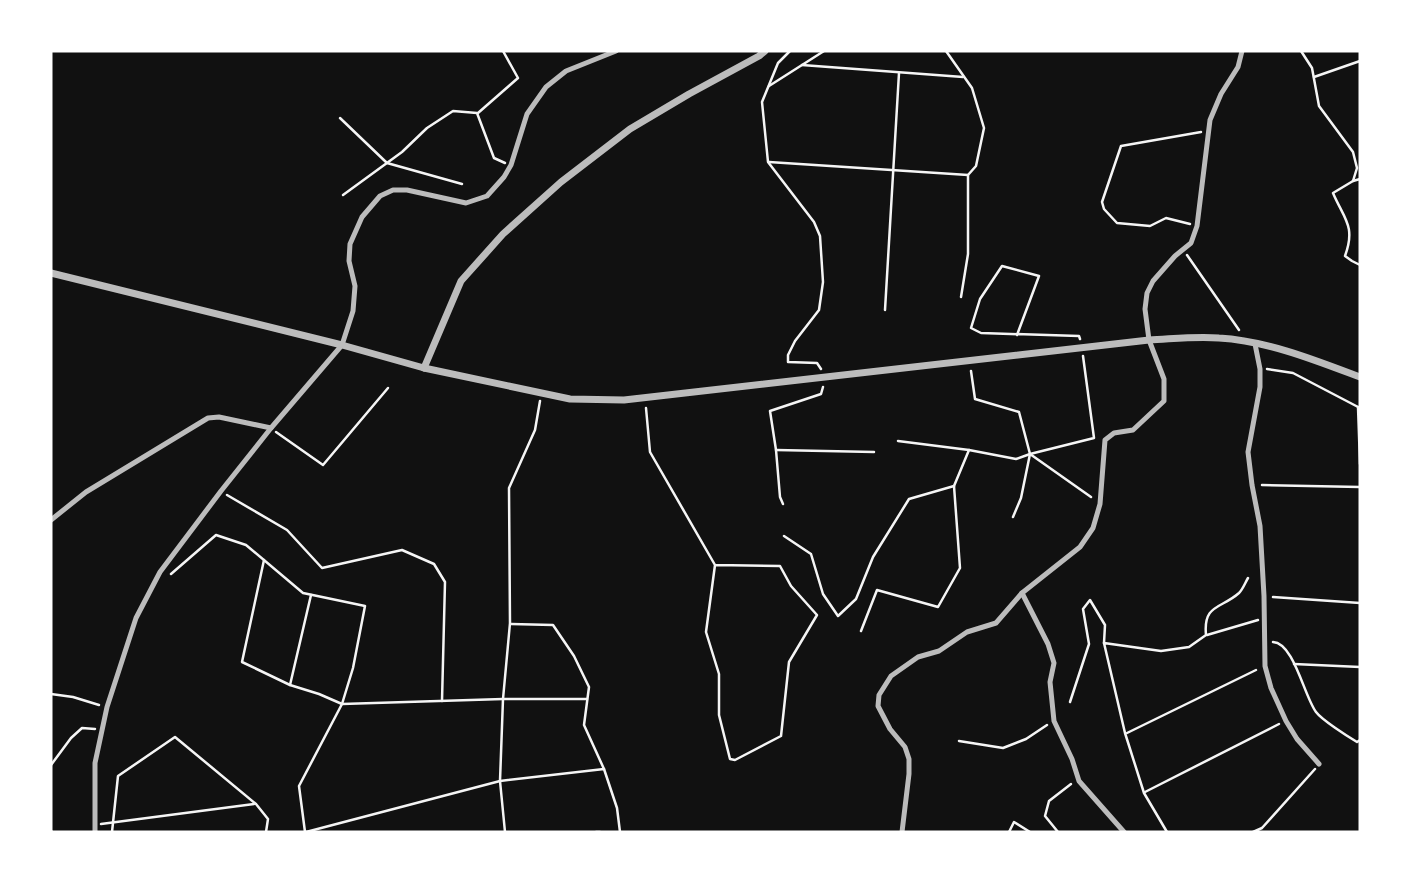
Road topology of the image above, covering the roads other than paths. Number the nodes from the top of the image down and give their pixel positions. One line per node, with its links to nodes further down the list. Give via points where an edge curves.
1 (616, 51): 7 (street, via 566,71 546,87 527,114 511,165 488,196 466,203 407,190 380,196 362,217 350,244 355,286)
2 (765, 51): 8 (street, via 630,129 503,234 461,281)
3 (1242, 51): 5 (street, via 1210,120 1191,243 1147,293)
4 (51, 273): 7 (street)
5 (1149, 340): 6 (street, via 1201,337); 8 (street, via 624,400 570,399); 12 (street, via 1164,379 1164,401 1133,430 1105,440 1100,504 1093,527 1080,547)
6 (1255, 344): 9 (street); 13 (street, via 1260,369 1258,404 1248,452 1260,526 1265,666 1286,721)
7 (342, 345): 8 (street); 10 (street)
8 (424, 368)
9 (1360, 377)
10 (271, 428): 11 (street, via 208,418 86,492); 14 (street, via 160,572 136,618 107,707 95,763)
11 (51, 520)
12 (1022, 593): 15 (street, via 996,623 918,657 891,676 879,695 878,706 909,759); 16 (street, via 1054,663 1049,682 1054,721 1082,784)
13 (1320, 764)
14 (95, 829)
15 (902, 832)
16 (1124, 832)

